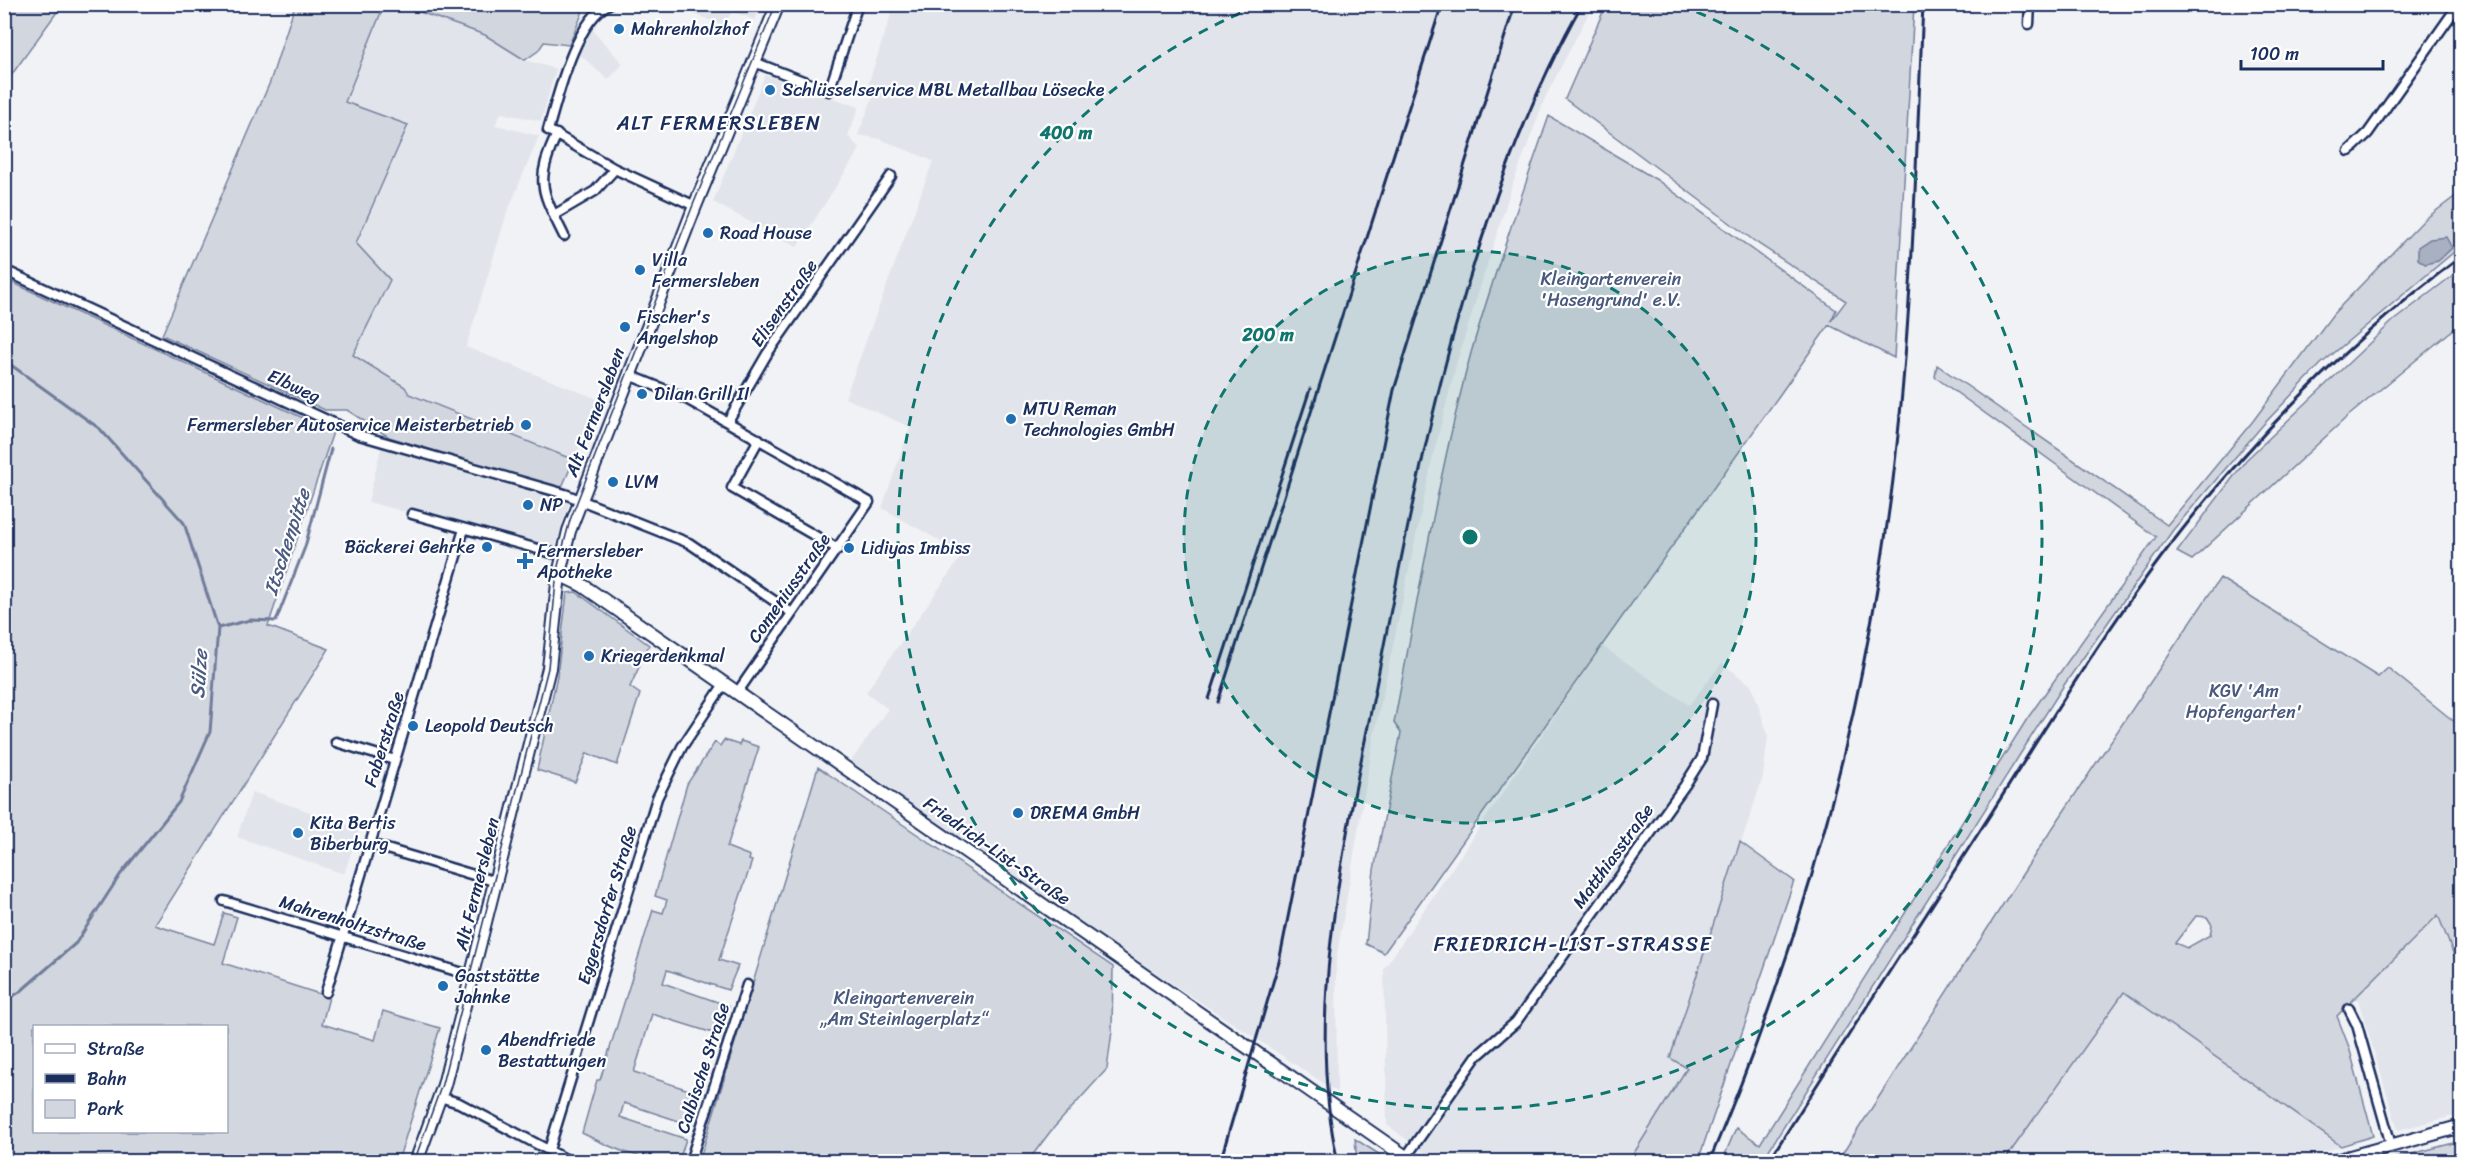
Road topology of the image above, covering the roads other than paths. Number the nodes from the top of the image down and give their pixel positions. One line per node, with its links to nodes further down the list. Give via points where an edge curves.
1 (609, 4): 8 (street, via 592,18 568,66 548,130)
2 (777, 4): 7 (main road, Alt Fermersleben)
3 (858, 4): 7 (street, via 829,91)
4 (2030, 4): 6 (street)
5 (2459, 4): 9 (street, via 2368,133)
6 (2029, 24)
7 (754, 62): 12 (main road, Alt Fermersleben)
8 (557, 134): 10 (street); 13 (street, via 542,172)
9 (2349, 151)
10 (615, 169): 12 (street); 13 (street, via 595,191)
11 (891, 177): 17 (street, Elisenstraße, via 767,354)
12 (695, 206): 16 (main road, Alt Fermersleben)
13 (554, 215): 14 (street)
14 (564, 236)
15 (4, 270): 19 (street, Elbweg, via 359,435)
16 (629, 375): 17 (street); 19 (main road, Alt Fermersleben)
17 (728, 421): 18 (street)
18 (759, 439): 22 (street, via 732,488); 22 (street, Comeniusstraße, via 869,502)
19 (580, 500): 23 (main road, Alt Fermersleben); 25 (street, Elbweg, via 689,543)
20 (412, 514): 21 (street)
21 (464, 529): 23 (street); 30 (street, Faberstraße)
22 (838, 549): 25 (street, Comeniusstraße)
23 (562, 556): 24 (main road, Alt Fermersleben)
24 (559, 574): 26 (main road, Friedrich-List-Straße, via 582,585); 32 (main road, Alt Fermersleben, via 549,668)
25 (792, 613): 27 (street, Comeniusstraße)
26 (724, 684): 27 (main road, Friedrich-List-Straße); 42 (street, Eggersdorfer Straße, via 682,747 657,798)
27 (737, 693): 43 (main road, Friedrich-List-Straße)
28 (1712, 704): 43 (street, Matthiasstraße, via 1702,758 1685,785 1520,1016 1476,1057)
29 (336, 742): 30 (street)
30 (395, 760): 31 (street, Faberstraße)
31 (370, 844): 32 (street); 34 (street, Faberstraße)
32 (497, 882): 35 (main road, Alt Fermersleben)
33 (224, 901): 34 (street, Mahrenholtzstraße)
34 (342, 938): 35 (street, Mahrenholtzstraße); 37 (street, Faberstraße)
35 (472, 976): 39 (main road, Alt Fermersleben)
36 (747, 985): 46 (street, Calbische Straße)
37 (326, 992)
38 (2349, 1009): 41 (street)
39 (440, 1096): 42 (street); 44 (main road, Alt Fermersleben)
40 (2462, 1126): 41 (main road)
41 (2391, 1145): 47 (main road)
42 (549, 1150): 45 (street)
43 (1409, 1159)
44 (416, 1161)
45 (571, 1161)
46 (690, 1161)
47 (2332, 1161)

